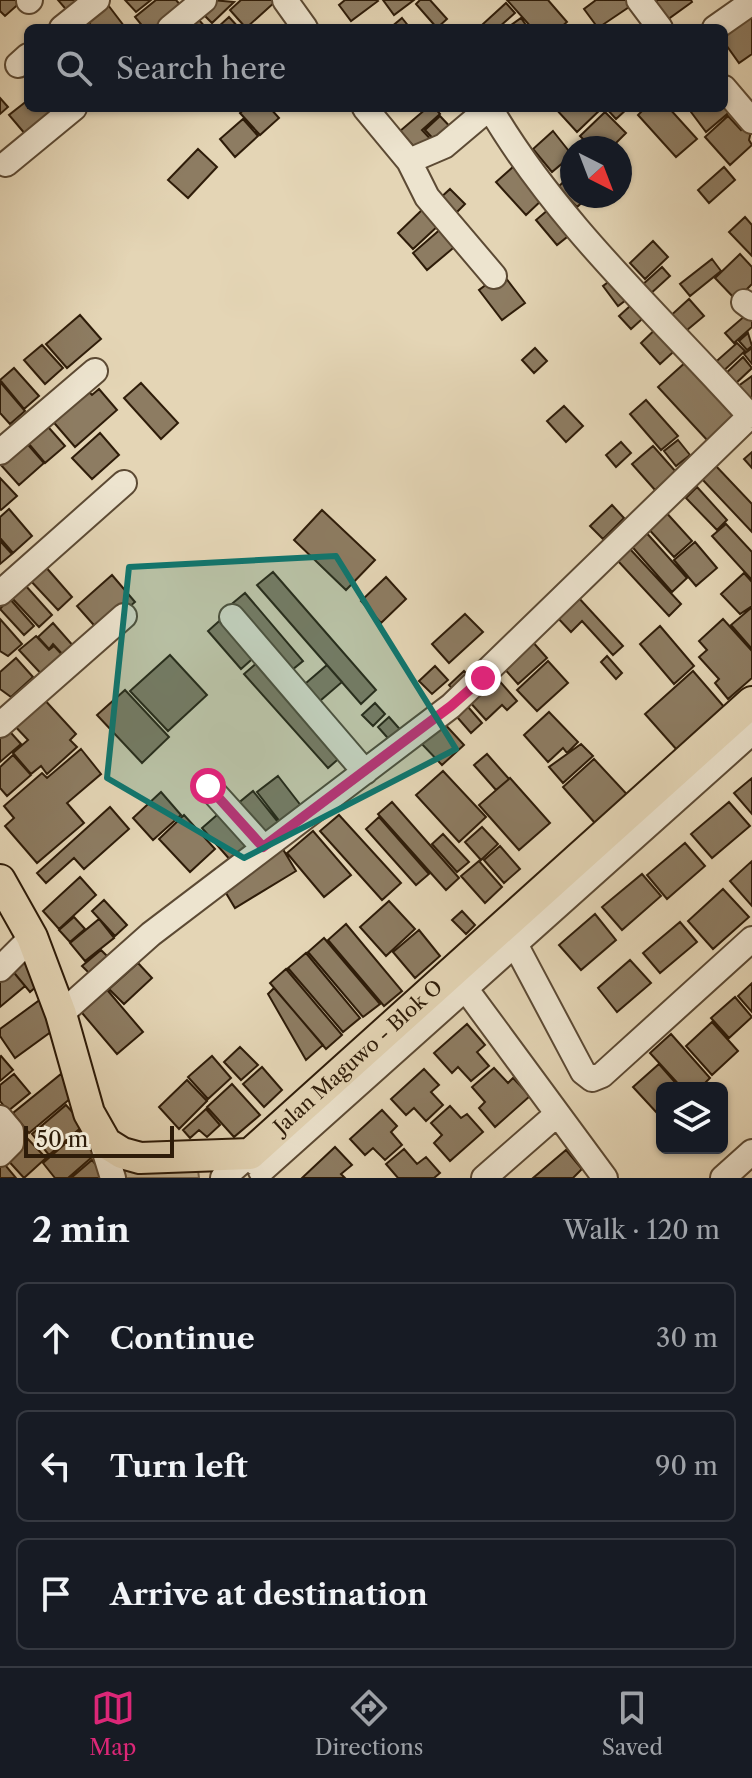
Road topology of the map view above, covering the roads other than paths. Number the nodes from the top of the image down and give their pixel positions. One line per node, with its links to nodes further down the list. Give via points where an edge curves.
1 (97, 0): 6 (street)
2 (204, 0): 7 (street)
3 (639, 0): 9 (street)
4 (289, 2): 8 (street)
5 (752, 2): 10 (street)
6 (67, 24)
7 (175, 24)
8 (303, 24)
9 (657, 24)
10 (721, 24)
11 (728, 93): 16 (street)
12 (69, 112): 18 (street)
13 (368, 112): 17 (street)
14 (484, 112): 17 (street, via 444,146)
15 (492, 112): 21 (street, via 584,235)
16 (752, 121)
17 (409, 161): 19 (street, via 427,197)
18 (6, 164)
19 (494, 276)
20 (95, 371): 22 (street)
21 (751, 415): 30 (street, via 483,678)
22 (0, 452)
23 (124, 483): 24 (street)
24 (0, 593)
25 (124, 616): 28 (street)
26 (232, 617): 30 (street)
27 (752, 702): 45 (main road, Jalan Maguwo - Blok O)
28 (0, 725)
29 (752, 732): 36 (street)
30 (365, 772): 32 (street)
31 (208, 786): 32 (street)
32 (263, 847): 39 (street, via 151,934)
33 (0, 880): 34 (main road)
34 (32, 937): 37 (street); 39 (main road)
35 (752, 939): 36 (street, via 592,1079 583,1072)
36 (515, 944): 38 (street)
37 (0, 969)
38 (465, 988): 40 (street); 45 (street)
39 (61, 1014): 42 (main road)
40 (556, 1115): 48 (street); 49 (street)
41 (0, 1118): 44 (street, via 11,1143)
42 (99, 1133): 45 (main road, via 114,1148 140,1158); 46 (street)
43 (752, 1152): 50 (street)
44 (0, 1154)
45 (259, 1168): 47 (street)
46 (113, 1178)
47 (223, 1178)
48 (484, 1178)
49 (605, 1178)
50 (723, 1178)

